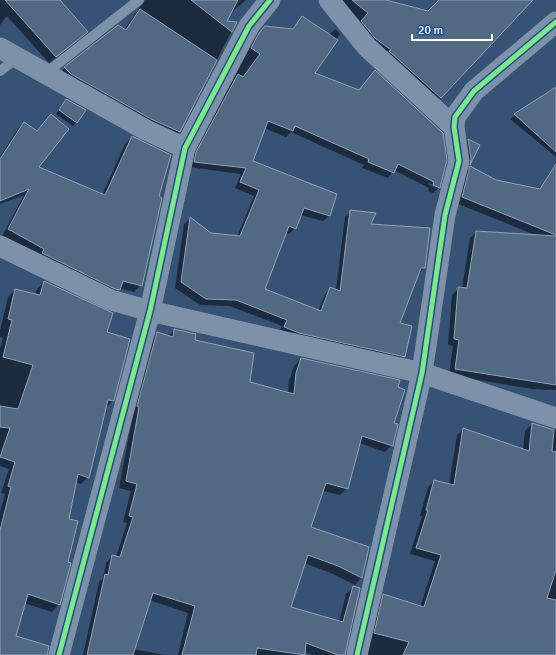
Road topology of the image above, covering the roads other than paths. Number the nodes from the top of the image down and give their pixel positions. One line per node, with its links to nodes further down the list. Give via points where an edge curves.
1 (139, 0): 7 (lane)
2 (270, 0): 9 (street, via 249,26)
3 (329, 0): 8 (street, via 367,47)
4 (556, 22): 8 (street, via 474,91 455,117)
5 (9, 53): 6 (lane); 7 (street)
6 (0, 71)
7 (46, 73): 9 (street, via 146,130)
8 (454, 127): 12 (street, via 459,161 445,215)
9 (185, 148): 11 (street)
10 (0, 246): 11 (street, via 112,300)
11 (150, 311): 12 (street); 14 (street)
12 (422, 373): 13 (street); 15 (street)
13 (556, 418)
14 (59, 655)
15 (357, 655)

